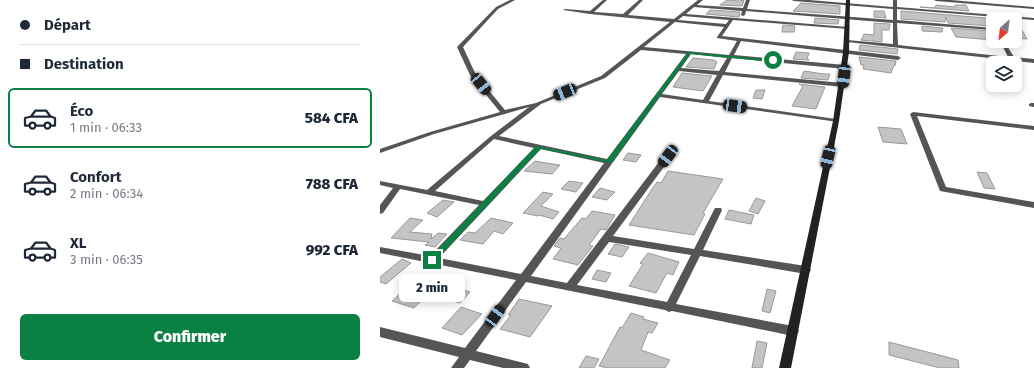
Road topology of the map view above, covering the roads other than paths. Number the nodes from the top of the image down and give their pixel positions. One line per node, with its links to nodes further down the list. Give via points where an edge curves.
1 (513, 0): 47 (street, via 497,8 460,47 473,75)
2 (605, 0): 15 (street)
3 (641, 0): 18 (street)
4 (702, 0): 10 (street)
5 (748, 0): 14 (street)
6 (794, 0): 9 (street)
7 (895, 0): 11 (street)
8 (936, 0): 12 (street)
9 (849, 2): 11 (street); 19 (main road)
10 (694, 6): 14 (street); 16 (street)
11 (895, 8): 17 (street); 25 (street)
12 (1034, 8)
13 (565, 10): 15 (street)
14 (744, 10): 19 (street); 23 (street)
15 (590, 13): 18 (street)
16 (683, 15): 21 (street); 24 (street)
17 (986, 15)
18 (624, 16): 24 (street)
19 (848, 18): 25 (street); 27 (main road)
20 (1022, 18): 22 (street)
21 (732, 19): 23 (street); 26 (street)
22 (1034, 19)
23 (742, 20): 27 (street)
24 (676, 21): 26 (street); 32 (street)
25 (895, 22): 28 (street); 31 (street)
26 (727, 26): 29 (street, via 719,37)
27 (848, 28): 30 (main road)
28 (986, 28)
29 (740, 39): 33 (street); 35 (street)
30 (847, 41): 31 (street); 33 (main road)
31 (895, 46): 36 (street)
32 (640, 48): 34 (street); 46 (street, via 603,77)
33 (846, 52): 37 (street); 40 (main road)
34 (689, 53): 35 (street); 41 (street)
35 (729, 56): 40 (street); 42 (street)
36 (986, 56)
37 (898, 58)
38 (1022, 60): 39 (street)
39 (1034, 61)
40 (845, 67): 43 (main road)
41 (677, 69): 42 (street); 44 (street)
42 (720, 73): 43 (street); 45 (street)
43 (843, 85): 48 (main road)
44 (658, 95): 45 (street); 54 (street)
45 (706, 102): 48 (street)
46 (539, 103): 47 (street); 50 (street)
47 (504, 113): 52 (street)
48 (836, 121): 66 (main road)
49 (1034, 128): 59 (street, via 913,114 943,190)
50 (493, 137): 51 (street); 57 (street)
51 (538, 147): 54 (street); 58 (street)
52 (380, 151)
53 (668, 156): 62 (street)
54 (609, 162): 67 (street)
55 (380, 183): 56 (street)
56 (398, 187): 57 (street); 61 (street)
57 (430, 192): 58 (street)
58 (485, 204): 65 (street)
59 (1034, 205)
60 (718, 210): 64 (street)
61 (380, 211)
62 (606, 238): 64 (street); 68 (street)
63 (380, 250): 65 (street)
64 (696, 253): 66 (street); 69 (street)
65 (432, 260): 67 (street)
66 (806, 270): 70 (main road)
67 (523, 279): 68 (street); 72 (street)
68 (569, 288): 69 (street)
69 (669, 308): 70 (street)
70 (793, 331): 75 (main road)
71 (380, 332): 72 (street)
72 (467, 354): 73 (street); 74 (street)
73 (457, 368)
74 (524, 368)
75 (785, 368)

